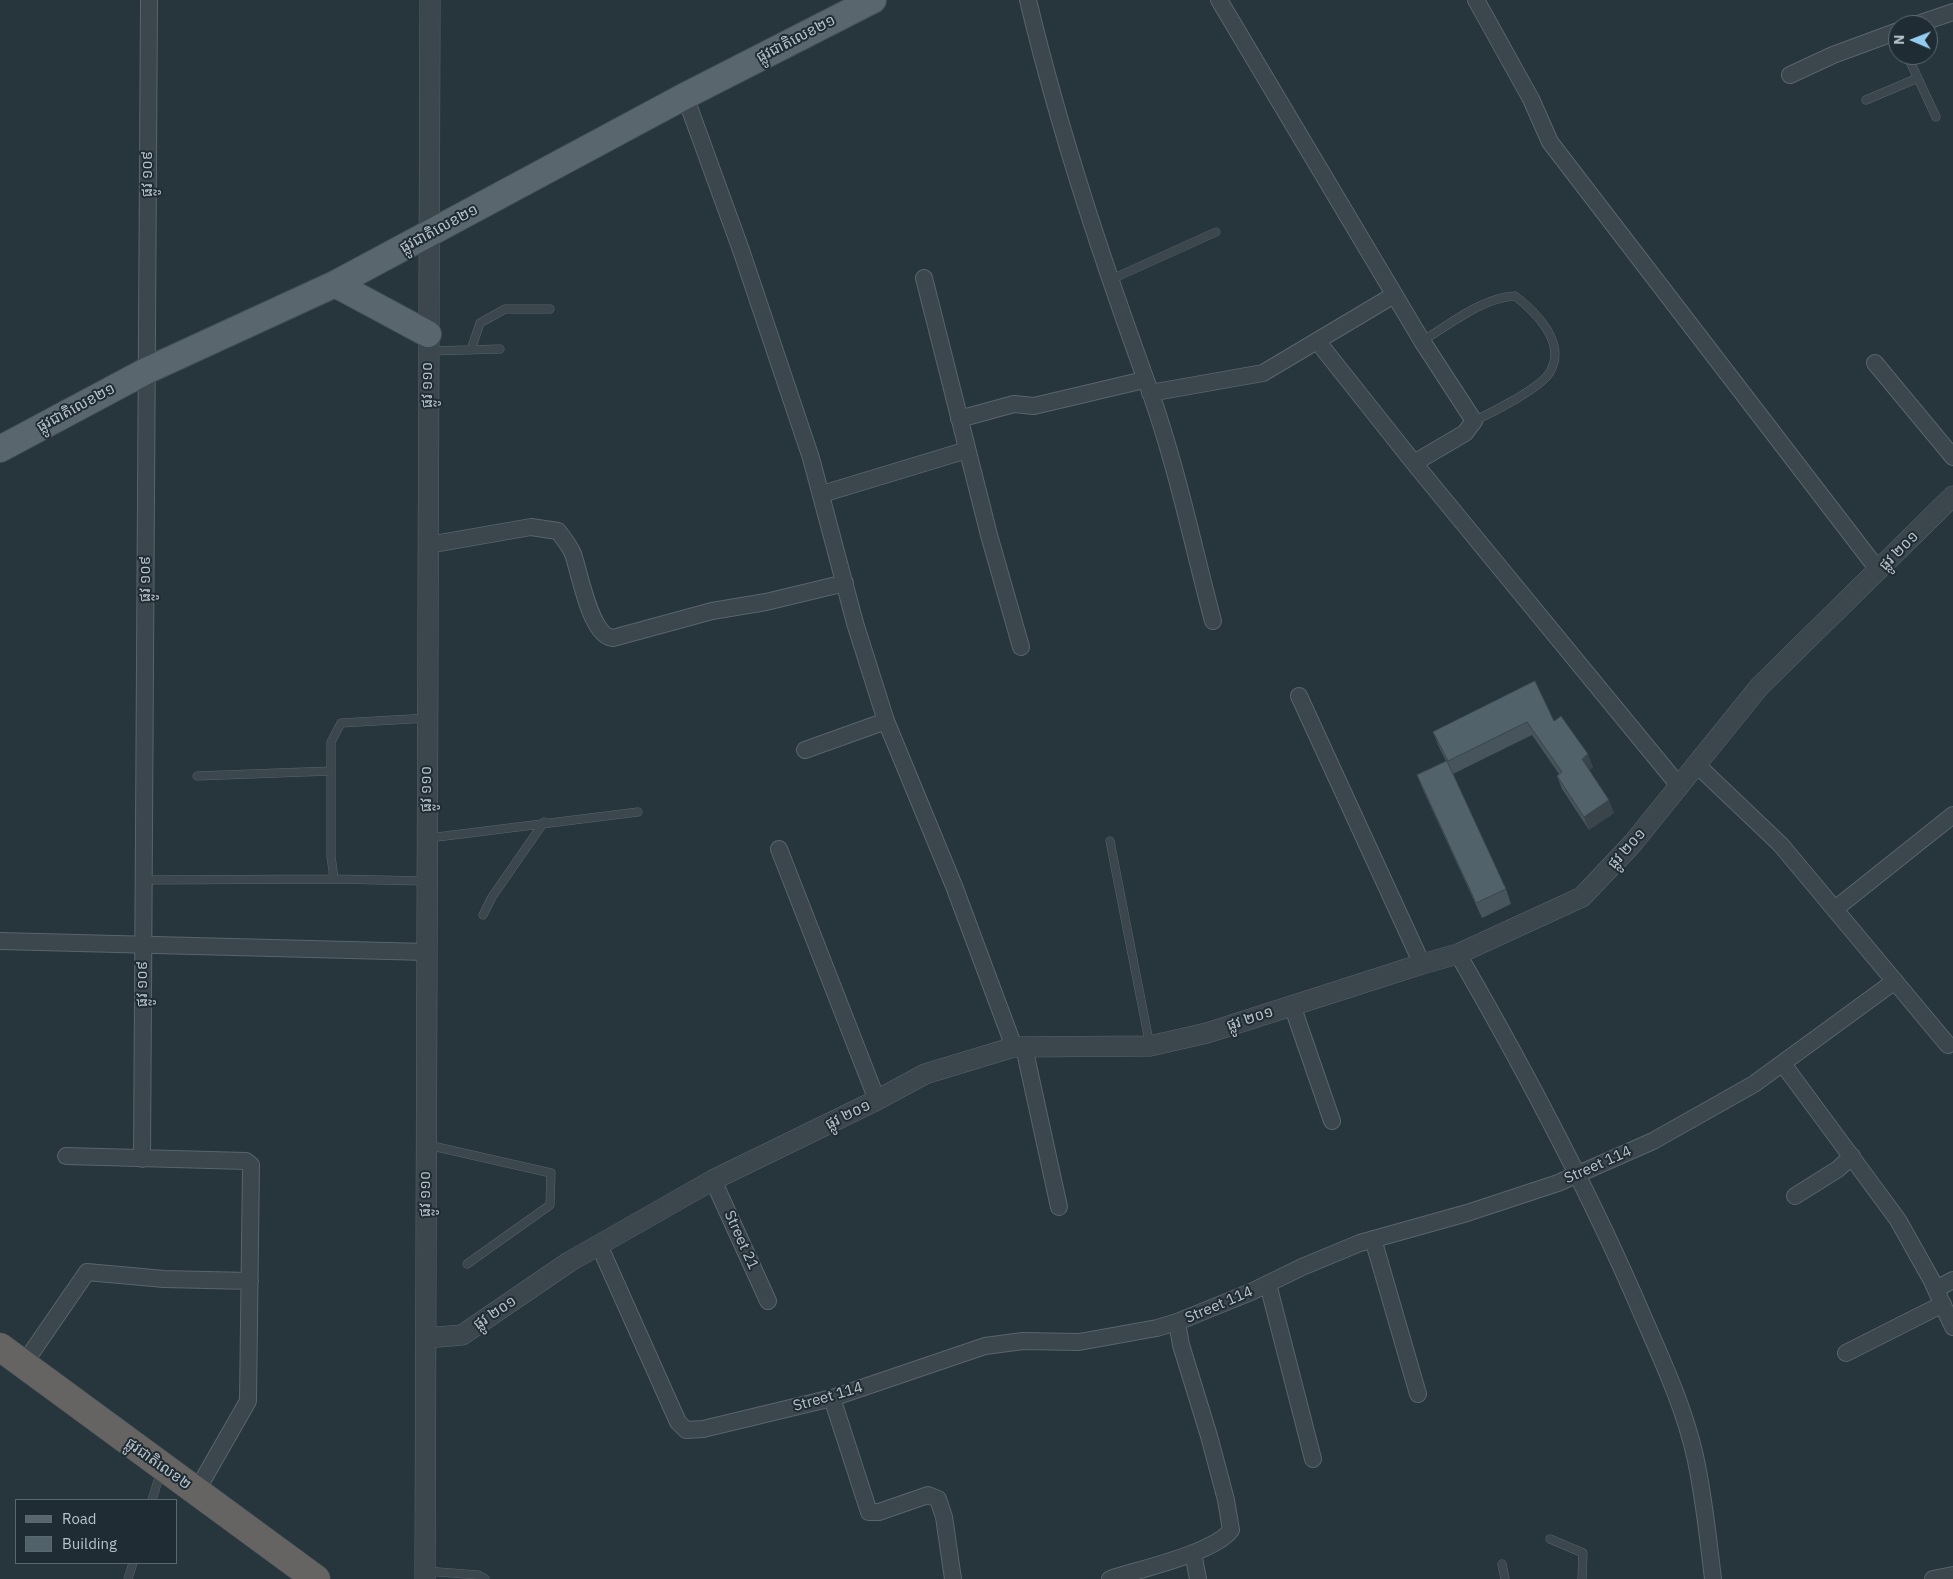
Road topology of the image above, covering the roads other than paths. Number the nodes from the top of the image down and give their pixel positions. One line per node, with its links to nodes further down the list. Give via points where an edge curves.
1 (149, 0): 29 (street, ផ្លូវ ១០៩)
2 (430, 0): 17 (street, ផ្លូវ ១១០)
3 (873, 0): 13 (main road, ផ្លូវជាតិលេខ២១)
4 (1028, 0): 19 (street, via 1080,188)
5 (1219, 0): 21 (street)
6 (1476, 0): 40 (street, via 1531,99 1550,142)
7 (1953, 12): 8 (street)
8 (1938, 17)
9 (1888, 36): 11 (street, via 1832,55)
10 (1912, 65): 12 (lane)
11 (1790, 75)
12 (1918, 78): 14 (lane); 15 (lane)
13 (685, 96): 17 (main road, ផ្លូវជាតិលេខ២១); 37 (street, via 742,250)
14 (1866, 100)
15 (1936, 117)
16 (1216, 232): 19 (lane)
17 (429, 234): 20 (main road, ផ្លូវជាតិលេខ២១); 25 (street, ផ្លូវ ១១០)
18 (924, 278): 31 (street)
19 (1112, 279): 30 (street)
20 (335, 284): 25 (main road); 29 (main road, ផ្លូវជាតិលេខ២១)
21 (1394, 295): 23 (street); 24 (street)
22 (550, 309): 27 (lane, via 505,309 480,323)
23 (1422, 341): 32 (street); 32 (lane, via 1500,297 1515,296 1534,310 1557,355 1550,373 1509,404)
24 (1318, 342): 30 (street, via 1263,373); 36 (street)
25 (428, 343): 27 (lane); 39 (street, ផ្លូវ ១១០)
26 (500, 349): 27 (lane)
27 (471, 350)
28 (1875, 363): 35 (street)
29 (148, 370): 33 (main road, ផ្លូវជាតិលេខ២១); 59 (street, ផ្លូវ ១០៩)
30 (1147, 387): 31 (street, via 1034,406 1014,404); 42 (street)
31 (960, 419): 34 (street)
32 (1474, 421): 36 (street, via 1465,433)
33 (0, 449)
34 (967, 450): 37 (street); 43 (street)
35 (1953, 457)
36 (1414, 463): 51 (street)
37 (822, 494): 41 (street)
38 (1953, 496): 40 (street, ផ្លូវ ២០១)
39 (428, 545): 41 (street, via 531,527 558,531 572,552 600,632 613,638 712,611); 45 (street, ផ្លូវ ១១០)
40 (1879, 571): 48 (street, ផ្លូវ ២០១, via 1759,687)
41 (845, 583): 46 (street)
42 (1214, 621)
43 (1021, 647)
44 (1299, 696): 67 (street)
45 (428, 718): 49 (lane, via 341,723 331,742); 55 (street, ផ្លូវ ១១០)
46 (886, 721): 47 (street); 72 (street)
47 (805, 750)
48 (1697, 765): 51 (street, ផ្លូវ ២០១); 61 (street, via 1781,845)
49 (331, 771): 50 (lane); 58 (lane)
50 (197, 776)
51 (1680, 787): 66 (street, ផ្លូវ ២០១, via 1634,843 1582,897)
52 (638, 812): 54 (lane)
53 (1951, 820): 61 (street)
54 (544, 822): 55 (lane); 62 (lane)
55 (427, 838): 60 (street, ផ្លូវ ១១០)
56 (1110, 841): 71 (lane)
57 (780, 849): 74 (street)
58 (334, 879): 59 (lane); 60 (lane)
59 (144, 880): 64 (street, ផ្លូវ ១០៩)
60 (427, 881): 65 (street, ផ្លូវ ១១០)
61 (1835, 909): 68 (street)
62 (483, 915)
63 (0, 941): 64 (street)
64 (144, 945): 65 (street); 79 (street, ផ្លូវ ១០៩)
65 (427, 952): 76 (street, ផ្លូវ ១១០)
66 (1458, 954): 67 (street, ផ្លូវ ២០១); 80 (street)
67 (1422, 964): 69 (street, ផ្លូវ ២០១)
68 (1895, 981): 70 (street); 73 (street, Street 114)
69 (1292, 1005): 71 (street, ផ្លូវ ២០១, via 1207,1033); 75 (street)
70 (1948, 1045)
71 (1150, 1046): 72 (street, ផ្លូវ ២០១)
72 (1019, 1047): 74 (street, ផ្លូវ ២០១, via 925,1074); 83 (street)
73 (1783, 1064): 78 (street); 80 (street, Street 114, via 1653,1141)
74 (877, 1100): 81 (street, ផ្លូវ ២០១)
75 (1332, 1121)
76 (426, 1145): 86 (lane, via 551,1173 550,1205); 95 (street, ផ្លូវ ១១០)
77 (66, 1156): 79 (street)
78 (1852, 1156): 82 (street, via 1838,1169); 90 (street, via 1898,1220)
79 (142, 1159): 88 (street, via 246,1161 251,1165)
80 (1579, 1174): 84 (street, Street 114, via 1467,1213); 119 (street, via 1676,1395 1695,1455)
81 (713, 1180): 85 (street, ផ្លូវ ២០១); 91 (street, Street 21)
82 (1795, 1196)
83 (1059, 1206)
84 (1373, 1239): 89 (street, Street 114); 99 (street)
85 (600, 1245): 95 (street, ផ្លូវ ២០១, via 569,1262 462,1335); 100 (street, Street 114, via 678,1422 686,1430 703,1429)
86 (466, 1264)
87 (1953, 1280): 90 (street)
88 (250, 1282): 98 (street, via 87,1272); 103 (street, via 248,1401)
89 (1268, 1284): 93 (street, Street 114); 101 (street)
90 (1936, 1289): 92 (street)
91 (768, 1301)
92 (1943, 1304): 94 (street); 97 (street)
93 (1177, 1322): 100 (street, Street 114, via 1078,1342 1023,1341 985,1346); 106 (street, via 1226,1500 1231,1530 1226,1537)
94 (1953, 1327)
95 (426, 1338): 110 (street, ផ្លូវ ១១០)
96 (0, 1347): 98 (highway, ផ្លូវជាតិលេខ២)
97 (1846, 1353)
98 (23, 1365): 102 (highway, ផ្លូវជាតិលេខ២)
99 (1418, 1394)
100 (832, 1398): 114 (street, via 869,1512 879,1512 928,1495 938,1499 944,1517)
101 (1313, 1459)
102 (162, 1467): 103 (highway, ផ្លូវជាតិលេខ២); 104 (lane)
103 (196, 1492): 112 (highway, ផ្លូវជាតិលេខ២)
104 (152, 1499)
105 (1550, 1538): 118 (lane, via 1582,1553)
106 (1193, 1553): 115 (street); 116 (street)
107 (133, 1564): 111 (lane)
108 (1502, 1564): 117 (lane)
109 (1953, 1574): 120 (street)
110 (425, 1575): 113 (lane, via 478,1575)
111 (128, 1579)
112 (315, 1579)
113 (485, 1579)
114 (953, 1579)
115 (1110, 1579)
116 (1198, 1579)
117 (1505, 1579)
118 (1582, 1579)
119 (1713, 1579)
120 (1933, 1579)

